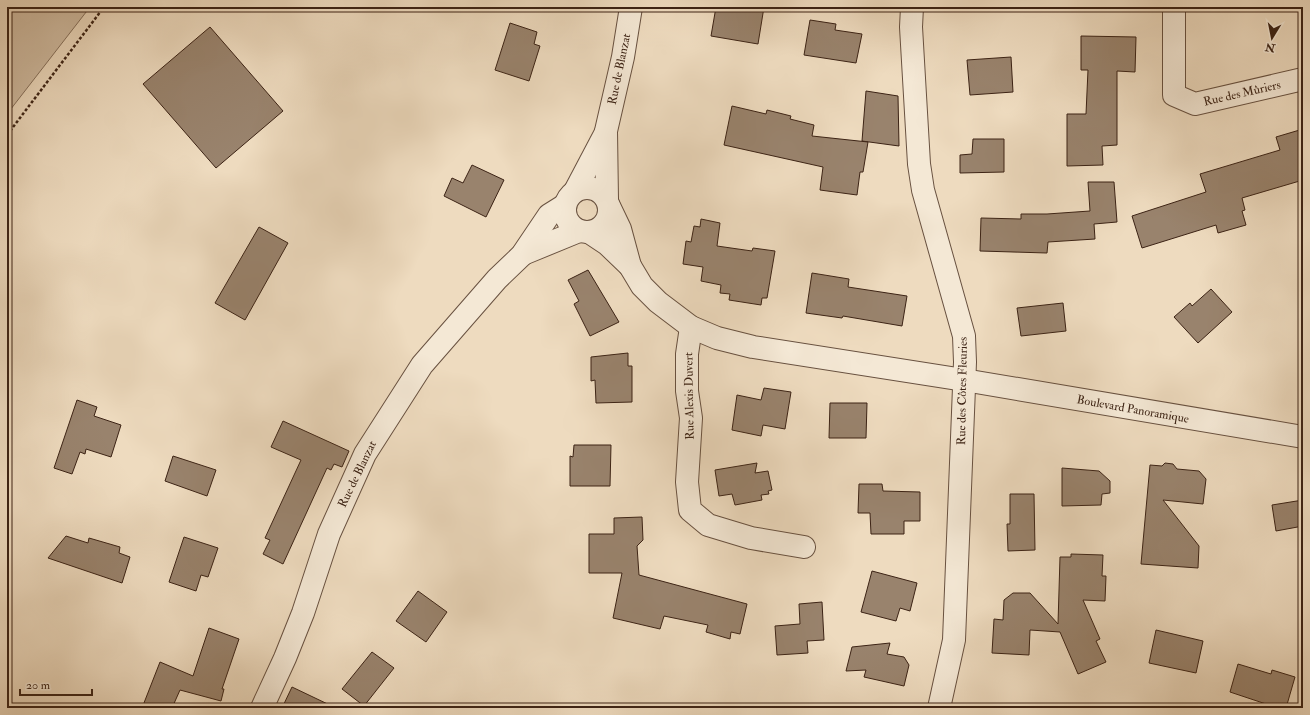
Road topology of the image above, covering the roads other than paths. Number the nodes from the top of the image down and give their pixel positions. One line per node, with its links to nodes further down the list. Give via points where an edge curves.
1 (631, 7): 5 (street, Rue de Blanzat, via 623,57)
2 (912, 7): 12 (street, Rue des Côtes Fleuries, via 919,164 923,190 964,336)
3 (1174, 7): 4 (street, Rue des Mûriers, via 1174,95 1195,104)
4 (1303, 79)
5 (606, 131): 6 (street, Rue de Blanzat); 7 (street, Rue de Blanzat)
6 (570, 198): 7 (street, via 584,188 593,188 601,192); 8 (street, via 565,213 568,220); 9 (street, Rue de Blanzat, via 549,215)
7 (608, 203): 8 (street, via 609,214 602,226); 10 (street, via 620,229)
8 (584, 231): 9 (street, Rue de Blanzat); 10 (street, via 607,244)
9 (522, 254): 15 (street, Rue de Blanzat, via 422,365 365,454 329,534 286,658)
10 (630, 266): 11 (street, via 642,286 658,302)
11 (691, 327): 12 (street, via 717,338 753,347); 14 (street, Rue Alexis Duvert, via 687,354 687,391 691,418 686,482 690,510 708,525 751,538)
12 (964, 380): 13 (street, Boulevard Panoramique); 16 (street, Rue des Côtes Fleuries, via 954,640)
13 (1303, 437)
14 (804, 547)
15 (262, 708)
16 (939, 708)

